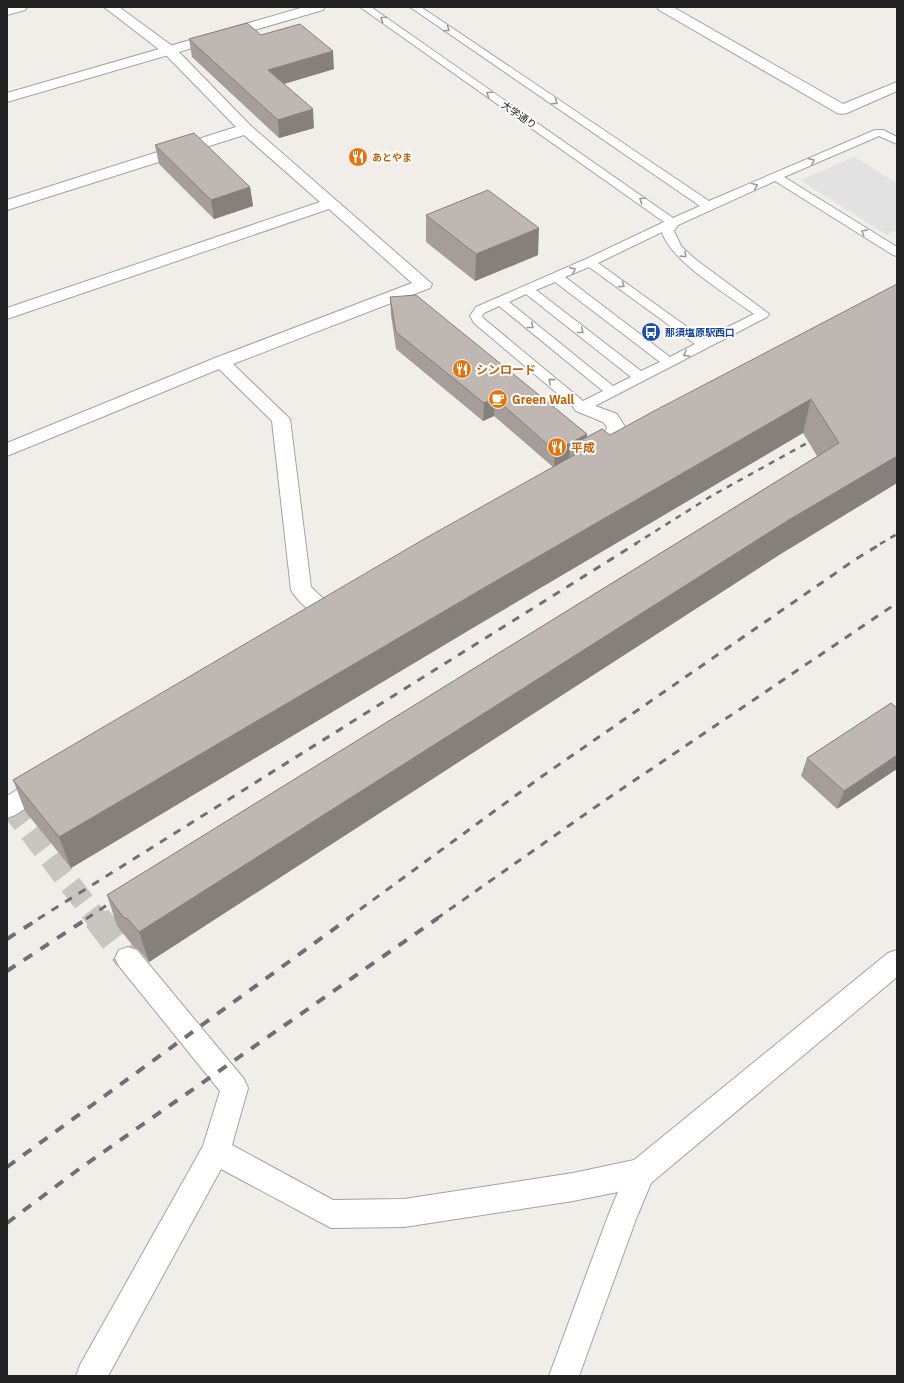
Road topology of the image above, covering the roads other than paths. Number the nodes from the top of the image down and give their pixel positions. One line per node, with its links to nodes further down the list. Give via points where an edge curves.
1 (20, 7): 7 (street)
2 (111, 7): 8 (street)
3 (318, 7): 8 (street)
4 (365, 7): 17 (lane, 大学通り, one-way to 4)
5 (415, 7): 16 (lane, one-way to 16)
6 (664, 7): 9 (street, via 842,110)
7 (7, 10)
8 (170, 51): 10 (street); 11 (street)
9 (897, 86)
10 (7, 98)
11 (246, 129): 14 (street); 15 (street)
12 (897, 141): 13 (lane, one-way to 12, via 879,132)
13 (776, 177): 16 (lane, one-way to 13); 18 (lane, one-way to 13)
14 (331, 202): 23 (street); 25 (street, via 424,284)
15 (7, 205)
16 (708, 206): 17 (lane)
17 (674, 222): 19 (lane); 24 (lane, one-way to 24, via 668,231 676,248 691,262 763,314)
18 (897, 252)
19 (590, 262): 20 (lane, one-way to 19); 24 (lane, one-way to 24)
20 (557, 277): 21 (lane); 26 (lane)
21 (528, 290): 22 (lane); 27 (lane, one-way to 27)
22 (500, 301): 28 (lane, one-way to 28); 29 (lane, one-way to 22, via 478,320 476,316 480,310)
23 (7, 314)
24 (704, 344): 26 (lane, one-way to 26)
25 (221, 362): 30 (street); 32 (street, via 281,419 301,590 330,606)
26 (669, 362): 27 (lane)
27 (640, 377): 28 (lane)
28 (611, 391): 29 (lane)
29 (582, 406): 31 (street, via 610,418 616,427 606,450)
30 (7, 450)
31 (579, 464)
32 (303, 622)
33 (63, 773): 34 (street)
34 (8, 805)
35 (128, 958): 37 (street, via 234,1088)
36 (897, 960): 38 (street)
37 (216, 1151): 38 (street, via 331,1214 404,1213 565,1188); 39 (street)
38 (641, 1173): 40 (street, via 622,1216)
39 (91, 1376)
40 (564, 1376)

